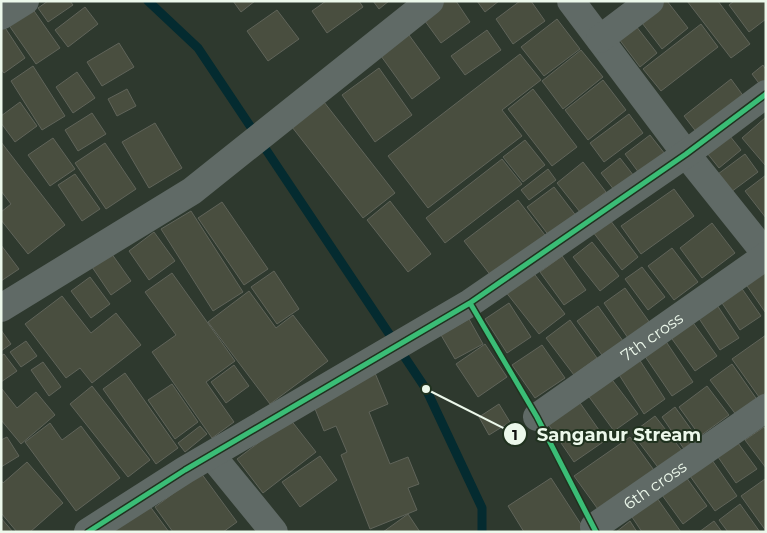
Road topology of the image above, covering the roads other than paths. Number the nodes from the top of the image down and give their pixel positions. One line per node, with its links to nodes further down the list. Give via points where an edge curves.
1 (24, 1): 5 (street)
2 (430, 1): 10 (street, via 192,191)
3 (571, 1): 6 (street)
4 (650, 1): 6 (street)
5 (1, 16)
6 (600, 39): 8 (street)
7 (766, 94): 8 (street)
8 (686, 154): 9 (street); 13 (street, via 478,298)
9 (766, 255): 12 (street, 7th cross)
10 (1, 308)
11 (766, 408): 14 (street, 6th cross)
12 (537, 417)
13 (212, 456): 15 (street); 16 (street)
14 (594, 527)
15 (88, 532)
16 (274, 532)

